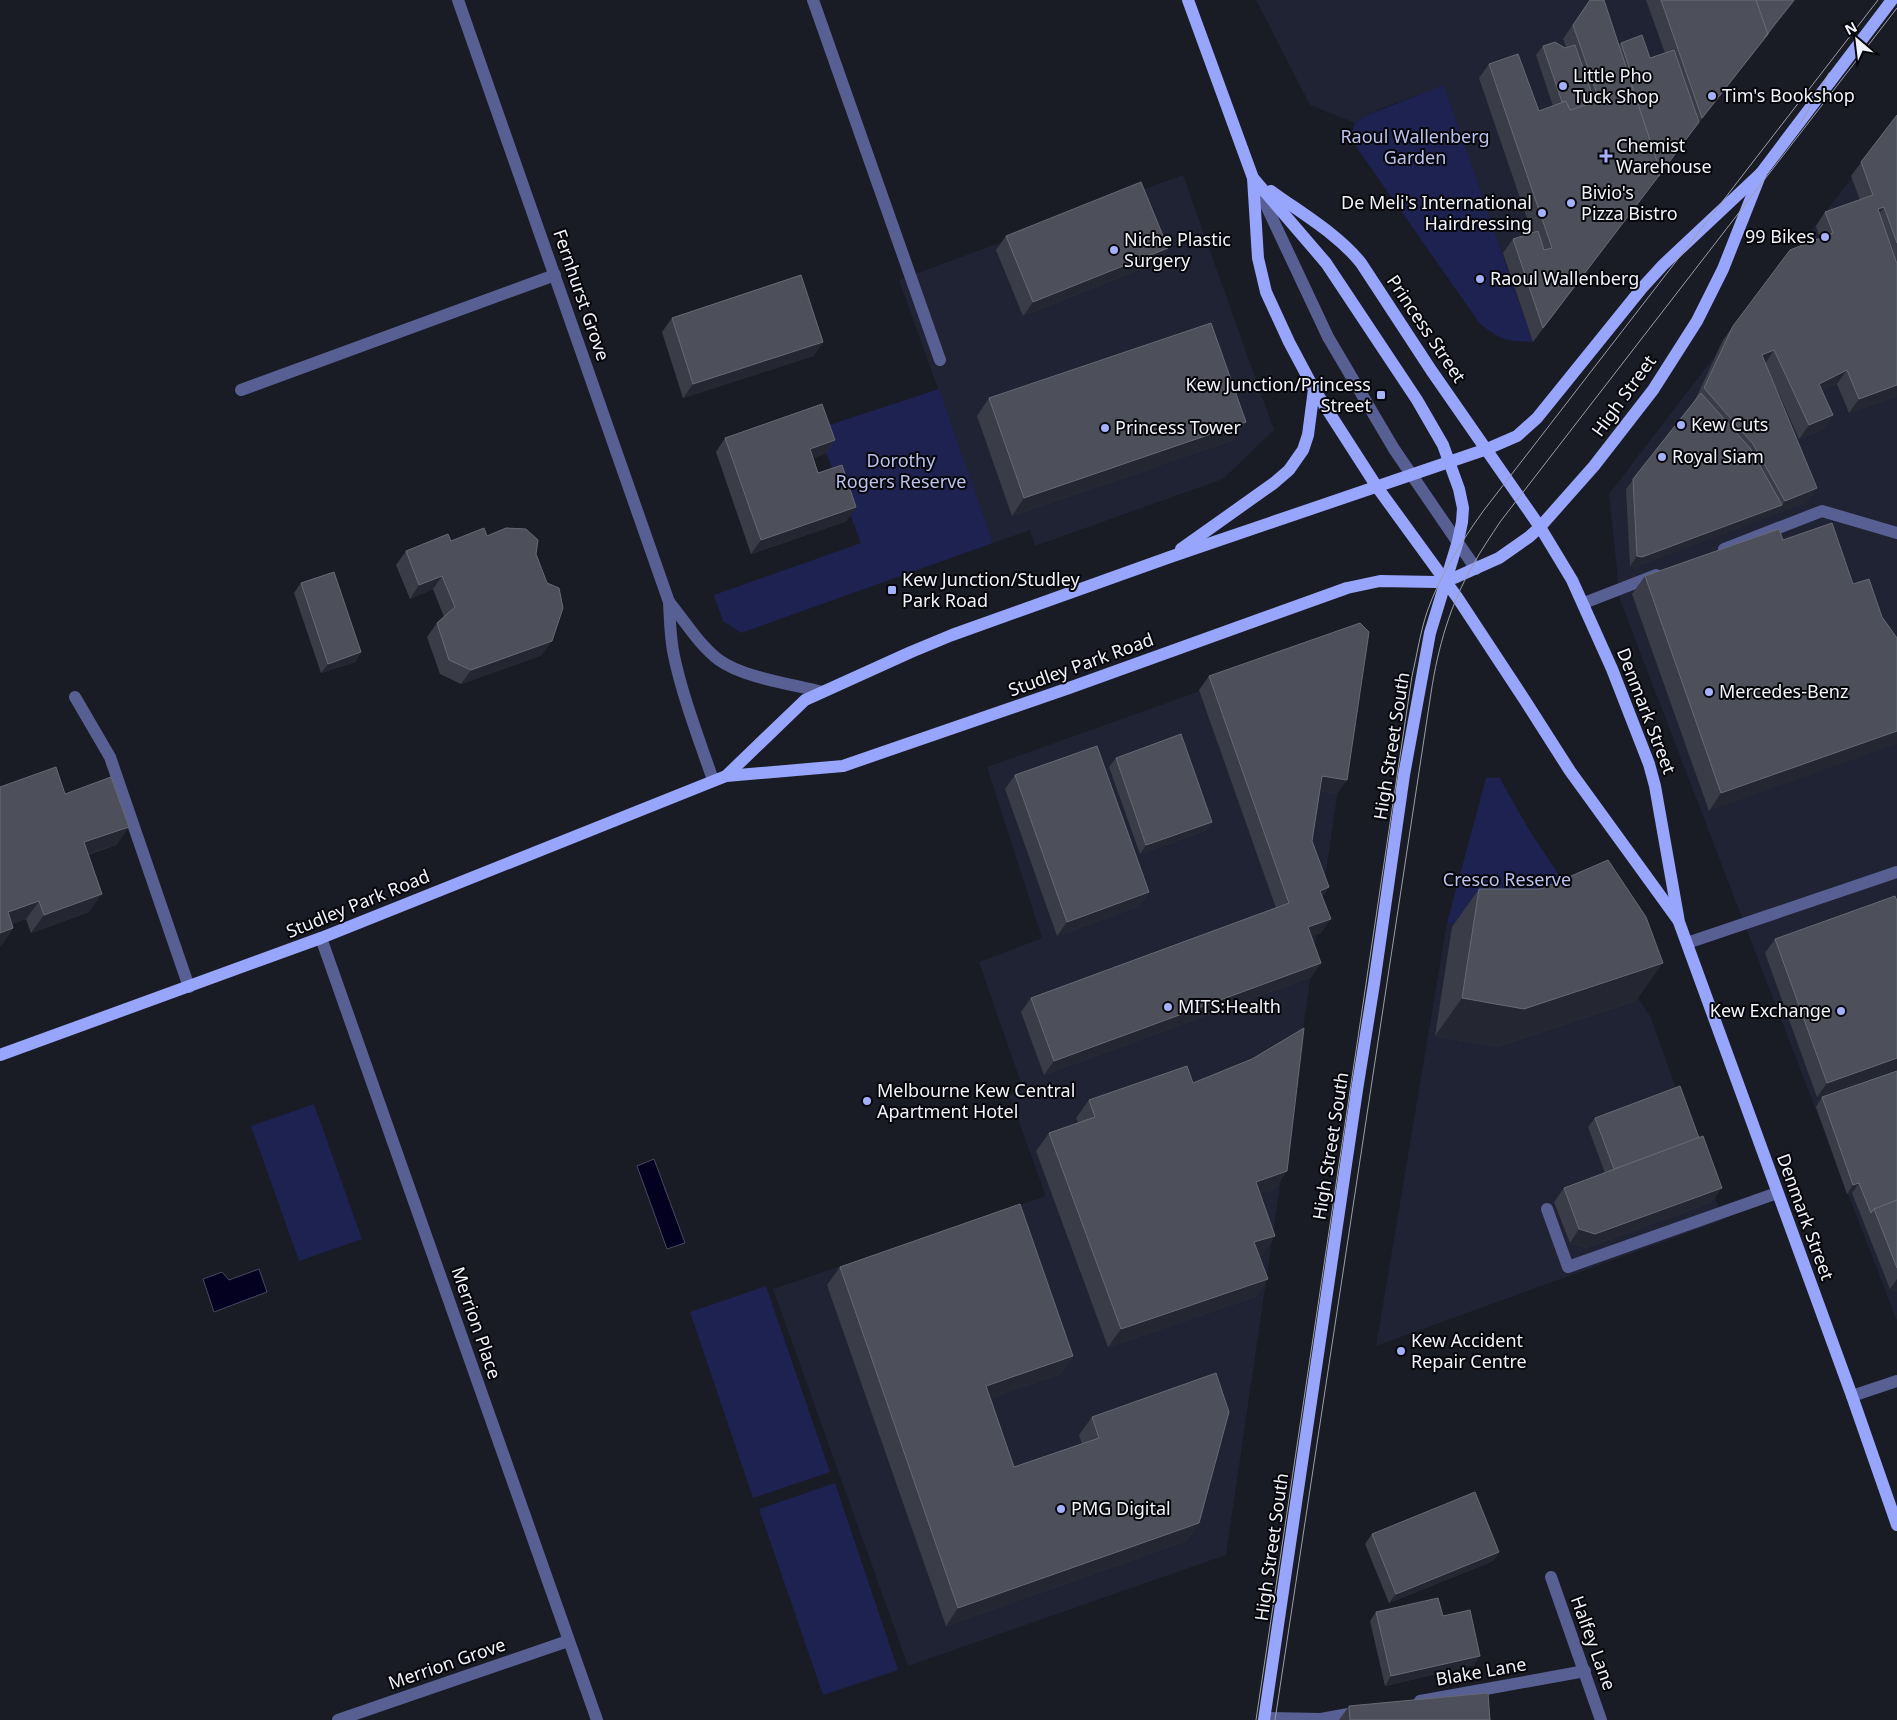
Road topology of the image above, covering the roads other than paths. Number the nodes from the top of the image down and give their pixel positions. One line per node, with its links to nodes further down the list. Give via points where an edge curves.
1 (458, 0): 7 (street, Fernhurst Grove)
2 (813, 0): 8 (street)
3 (1188, 0): 6 (main road)
4 (1892, 0): 5 (main road, High Street)
5 (1761, 173): 11 (main road, High Street, via 1663,265 1531,424 1517,436); 15 (main road, High Street, via 1720,276 1683,344 1653,390 1594,466)
6 (1253, 178): 10 (main road, via 1258,258 1266,292); 11 (main road, Princess Street, via 1356,256); 12 (main road, via 1341,284 1429,419); 13 (street, via 1328,337)
7 (555, 274): 9 (street); 23 (street, Fernhurst Grove)
8 (940, 360)
9 (241, 390)
10 (1314, 390): 14 (main road); 19 (main road, via 1308,435 1303,450 1289,470)
11 (1487, 449): 12 (main road, High Street); 15 (main road, Princess Street)
12 (1450, 462): 13 (main road, High Street); 17 (main road, High Street South, via 1463,508)
13 (1411, 476): 14 (main road, High Street); 17 (street)
14 (1377, 487): 19 (main road, Studley Park Road); 22 (main road)
15 (1540, 526): 20 (main road, High Street, via 1499,558); 24 (main road, Denmark Street)
16 (1897, 533): 18 (street, via 1822,511)
17 (1458, 541): 20 (street); 22 (main road, High Street South)
18 (1713, 553)
19 (1170, 557): 25 (main road, Studley Park Road, via 952,635)
20 (1476, 569): 22 (main road, High Street)
21 (1668, 570): 24 (street)
22 (1445, 580): 27 (main road, Studley Park Road, via 1380,581 1347,588 843,766); 30 (main road, Denmark Street, via 1570,771); 45 (main road, High Street South, via 1430,633 1404,775)
23 (669, 602): 25 (street, Fernhurst Grove, via 708,650 726,664 743,672); 28 (street, Fernhurst Grove, via 670,635 676,662)
24 (1584, 604): 30 (main road, Denmark Street, via 1649,764)
25 (822, 692): 27 (main road, Studley Park Road, via 805,700)
26 (75, 697): 33 (street, via 110,757)
27 (726, 776): 28 (main road, Studley Park Road)
28 (713, 780): 31 (main road, Studley Park Road)
29 (1897, 872): 32 (street)
30 (1679, 922): 32 (main road, Denmark Street)
31 (321, 938): 33 (main road, Studley Park Road); 41 (street, Merrion Place)
32 (1687, 943): 35 (main road, Denmark Street)
33 (189, 987): 34 (main road, Studley Park Road)
34 (0, 1055)
35 (1777, 1193): 36 (street, via 1568,1267); 38 (main road, Denmark Street)
36 (1547, 1209)
37 (1897, 1381): 38 (street)
38 (1852, 1396): 39 (main road, Denmark Street)
39 (1897, 1525)
40 (1551, 1577): 42 (street, Halfey Lane)
41 (568, 1641): 46 (street, Merrion Grove); 47 (street, Merrion Place)
42 (1585, 1671): 43 (street, Blake Lane); 48 (street, Halfey Lane)
43 (1409, 1703)
44 (1370, 1710): 45 (street, via 1321,1719)
45 (1264, 1719)
46 (338, 1720)
47 (597, 1720)
48 (1601, 1720)

